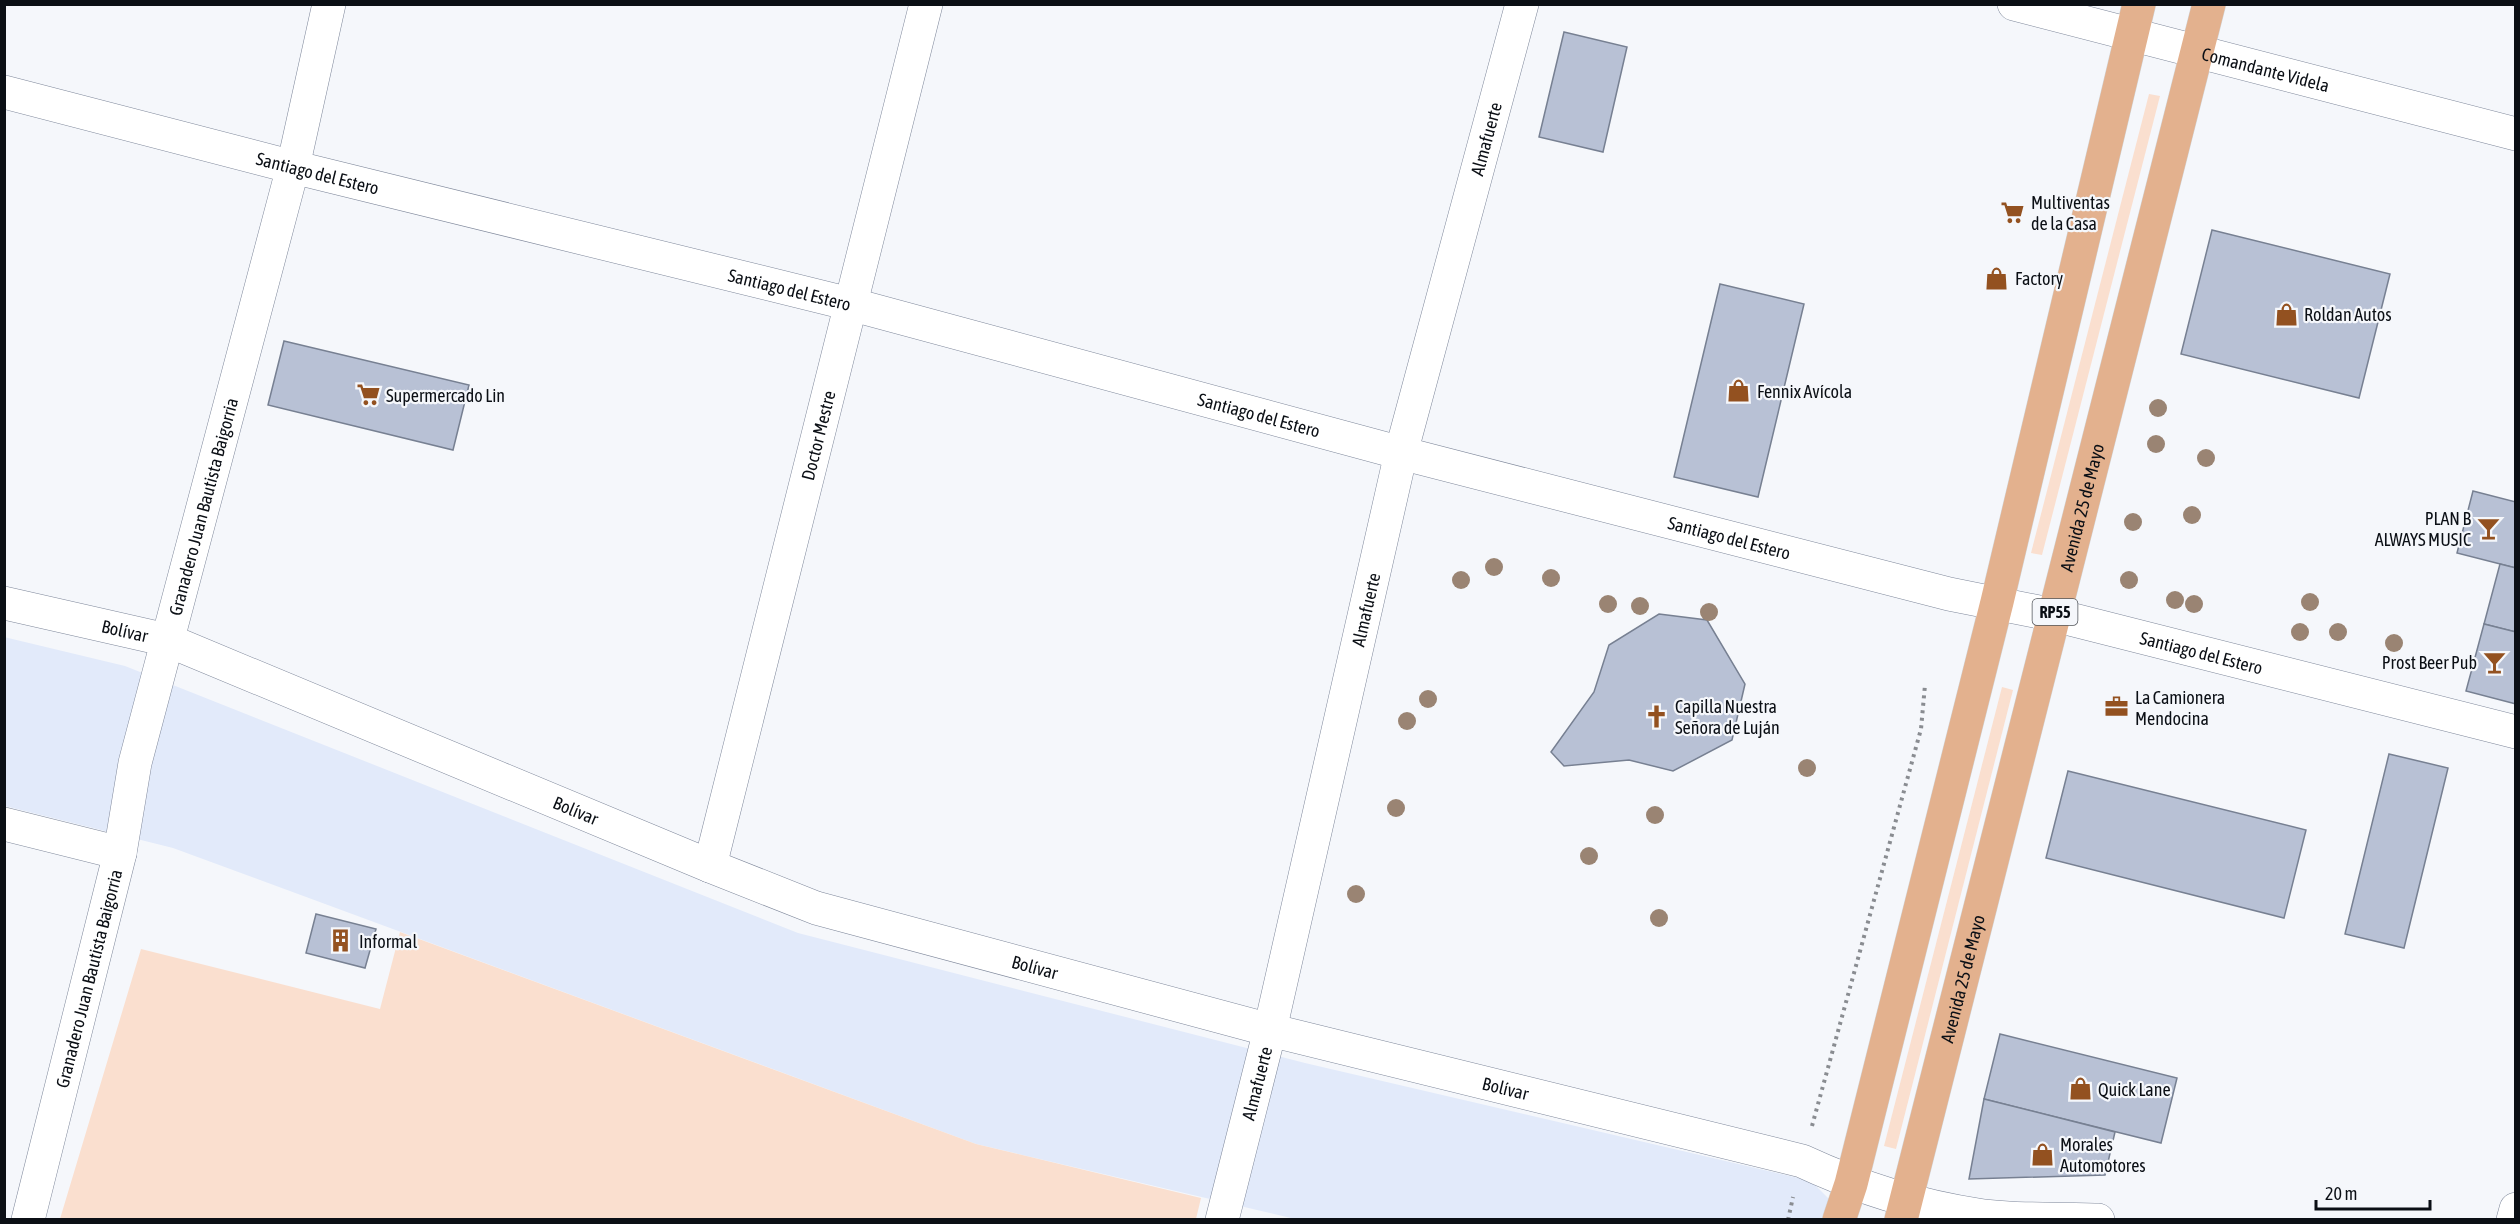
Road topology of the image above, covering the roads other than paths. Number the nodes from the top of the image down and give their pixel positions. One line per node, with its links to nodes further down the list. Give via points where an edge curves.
1 (329, 4): 10 (street, Granadero Juan Bautista Baigorria)
2 (926, 4): 11 (street, Doctor Mestre)
3 (1522, 4): 12 (street, Almafuerte)
4 (2014, 4): 6 (street, Comandante Videla)
5 (2208, 4): 7 (main road, Avenida 25 de Mayo / RP55)
6 (2136, 20): 7 (street, Comandante Videla); 13 (main road)
7 (2196, 52): 9 (street, Comandante Videla); 15 (main road, Avenida 25 de Mayo / RP55)
8 (4, 92): 10 (street, Santiago del Estero)
9 (2516, 134)
10 (293, 167): 11 (street, Santiago del Estero); 16 (street, Granadero Juan Bautista Baigorria)
11 (850, 304): 12 (street, Santiago del Estero); 20 (street, Doctor Mestre)
12 (1401, 453): 13 (street, Santiago del Estero, via 1938,591); 21 (street, Almafuerte)
13 (1997, 602): 15 (street, Santiago del Estero); 22 (main road)
14 (4, 603): 16 (street, Bolívar)
15 (2054, 615): 17 (street, Santiago del Estero); 23 (main road, Avenida 25 de Mayo / RP55)
16 (167, 640): 19 (street, Granadero Juan Bautista Baigorria, via 135,763); 20 (street, Bolívar)
17 (2516, 732)
18 (4, 824): 19 (street)
19 (120, 853): 25 (street, Granadero Juan Bautista Baigorria)
20 (710, 866): 21 (street, Bolívar, via 816,908)
21 (1270, 1030): 22 (street, Bolívar, via 1802,1161); 26 (street, Almafuerte)
22 (1851, 1184): 23 (street, Bolívar); 27 (main road)
23 (1904, 1209): 28 (street, Bolívar)
24 (2516, 1209): 29 (street)
25 (28, 1220)
26 (1222, 1220)
27 (1839, 1220)
28 (2097, 1220)
29 (2513, 1220)

